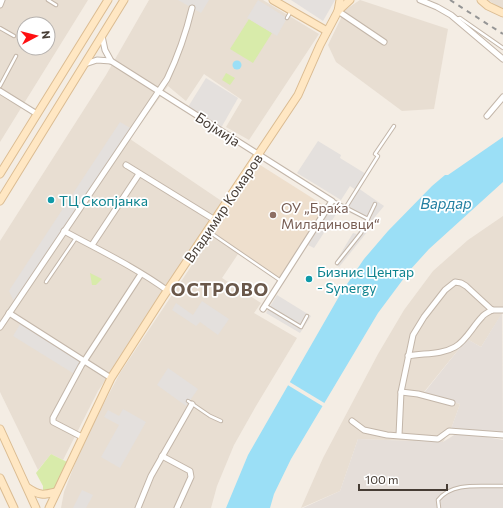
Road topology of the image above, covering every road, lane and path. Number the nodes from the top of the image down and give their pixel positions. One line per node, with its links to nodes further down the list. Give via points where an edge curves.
1 (2, 0): 10 (street)
2 (48, 0): 11 (lane)
3 (108, 0): 32 (street)
4 (124, 0): 21 (street)
5 (340, 0): 14 (street, Владимир Комаров)
6 (350, 0): 14 (street, Владимир Комаров)
7 (420, 0): 17 (street)
8 (481, 0): 15 (street)
9 (277, 1): 13 (street)
10 (0, 5)
11 (56, 5)
12 (192, 8): 30 (street, via 176,62)
13 (291, 11): 16 (lane); 19 (street)
14 (338, 11): 19 (street, Владимир Комаров); 22 (street)
15 (503, 13)
16 (287, 18)
17 (456, 19): 23 (lane, via 460,18); 25 (street)
18 (0, 28): 20 (lane)
19 (327, 31): 35 (street, Владимир Комаров, via 298,95)
20 (14, 36)
21 (102, 36): 26 (street, via 104,50); 27 (street)
22 (384, 42)
23 (503, 48)
24 (16, 56): 28 (lane)
25 (503, 59)
26 (111, 61): 27 (street, via 97,60); 30 (street, Бојмија)
27 (84, 64): 39 (street)
28 (0, 86)
29 (0, 91): 32 (street)
30 (159, 91): 35 (street, Бојмија); 45 (street)
31 (503, 97): 33 (street)
32 (37, 114): 37 (street)
33 (486, 116)
34 (394, 126): 42 (lane, via 375,154 378,156)
35 (259, 155): 40 (street, Бојмија, via 301,178); 44 (street, Владимир Комаров)
36 (126, 165): 38 (street)
37 (0, 174)
38 (139, 174): 44 (street); 48 (street)
39 (0, 201)
40 (332, 201): 42 (lane); 51 (street)
41 (375, 204): 43 (lane)
42 (346, 207): 43 (lane)
43 (368, 219): 49 (lane, via 361,233)
44 (215, 220): 46 (street, Владимир Комаров)
45 (64, 231): 47 (street); 57 (street)
46 (208, 231): 51 (lane); 53 (street, Владимир Комаров)
47 (77, 238): 48 (street); 52 (lane)
48 (92, 245): 50 (street)
49 (337, 263)
50 (141, 274): 53 (street); 61 (street)
51 (281, 281): 54 (street)
52 (46, 282)
53 (168, 291): 62 (street, Владимир Комаров)
54 (264, 307): 58 (lane, via 301,327)
55 (492, 310): 56 (street); 60 (street, via 482,315 456,347 432,354); 60 (street, via 462,282 455,282 445,290 424,317 413,335)
56 (503, 310)
57 (9, 313): 59 (street); 61 (street)
58 (307, 316)
59 (0, 327)
60 (408, 356): 63 (street)
61 (84, 361): 62 (street); 71 (street, via 52,420)
62 (111, 378): 71 (street, Владимир Комаров)
63 (401, 392): 65 (street); 70 (street)
64 (190, 403): 66 (lane); 72 (street)
65 (452, 403)
66 (221, 421)
67 (352, 421): 70 (street, via 364,430)
68 (0, 429): 75 (street)
69 (503, 435): 70 (street, via 449,431 438,439)
70 (399, 436)
71 (82, 437): 76 (street, Владимир Комаров)
72 (162, 456): 80 (street); 81 (street, via 192,474)
73 (0, 478): 77 (street)
74 (503, 486): 82 (lane, via 455,488 443,494 438,500)
75 (28, 488): 76 (street, via 44,495); 78 (street)
76 (56, 492): 79 (street, Владимир Комаров)
77 (14, 508)
78 (36, 508)
79 (48, 508)
80 (138, 508)
81 (177, 508)
82 (439, 508)

